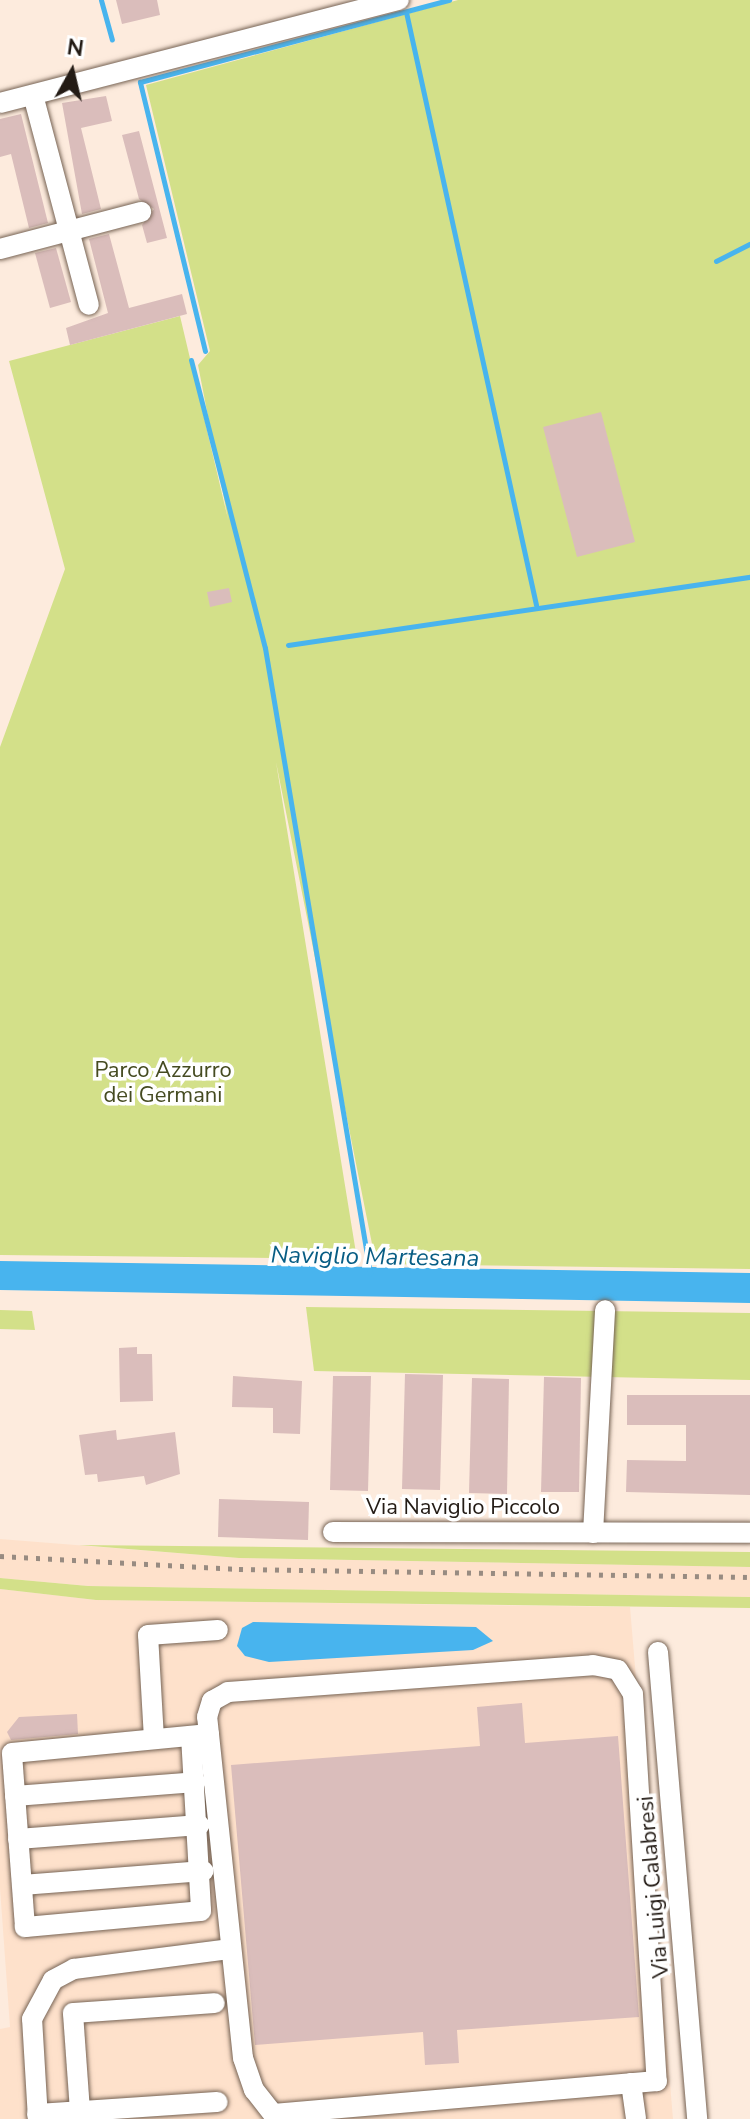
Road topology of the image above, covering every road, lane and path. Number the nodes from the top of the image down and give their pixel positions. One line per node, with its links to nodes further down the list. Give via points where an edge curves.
1 (399, 0): 2 (street)
2 (33, 95): 3 (street); 5 (street)
3 (0, 103)
4 (141, 212): 5 (street)
5 (69, 231): 6 (street); 7 (street)
6 (0, 249)
7 (89, 305)
8 (605, 1310): 10 (street)
9 (333, 1532): 10 (street, Via Naviglio Piccolo)
10 (593, 1533): 11 (street, Via Naviglio Piccolo)
11 (750, 1533)
12 (218, 1630): 15 (street, via 148,1635)
13 (658, 1652): 29 (street, Via Luigi Calabresi)
14 (200, 1735): 15 (street); 16 (street); 22 (street); 24 (street, via 208,1706 228,1692 593,1665 624,1675 633,1694 657,2081)
15 (154, 1739): 17 (street, via 12,1753)
16 (195, 1782): 17 (street); 18 (street)
17 (15, 1796): 19 (street)
18 (199, 1825): 19 (street); 20 (street)
19 (18, 1839): 21 (street)
20 (203, 1871): 21 (street); 21 (street, via 201,1911 25,1927)
21 (22, 1885)
22 (231, 1949): 24 (street, via 246,2069 274,2114); 27 (street, via 74,1969 53,1980 32,2019)
23 (215, 2003): 26 (street, via 73,2013)
24 (631, 2083): 28 (street)
25 (218, 2102): 26 (street)
26 (80, 2111): 27 (street)
27 (37, 2116)
28 (636, 2119)
29 (697, 2119)

